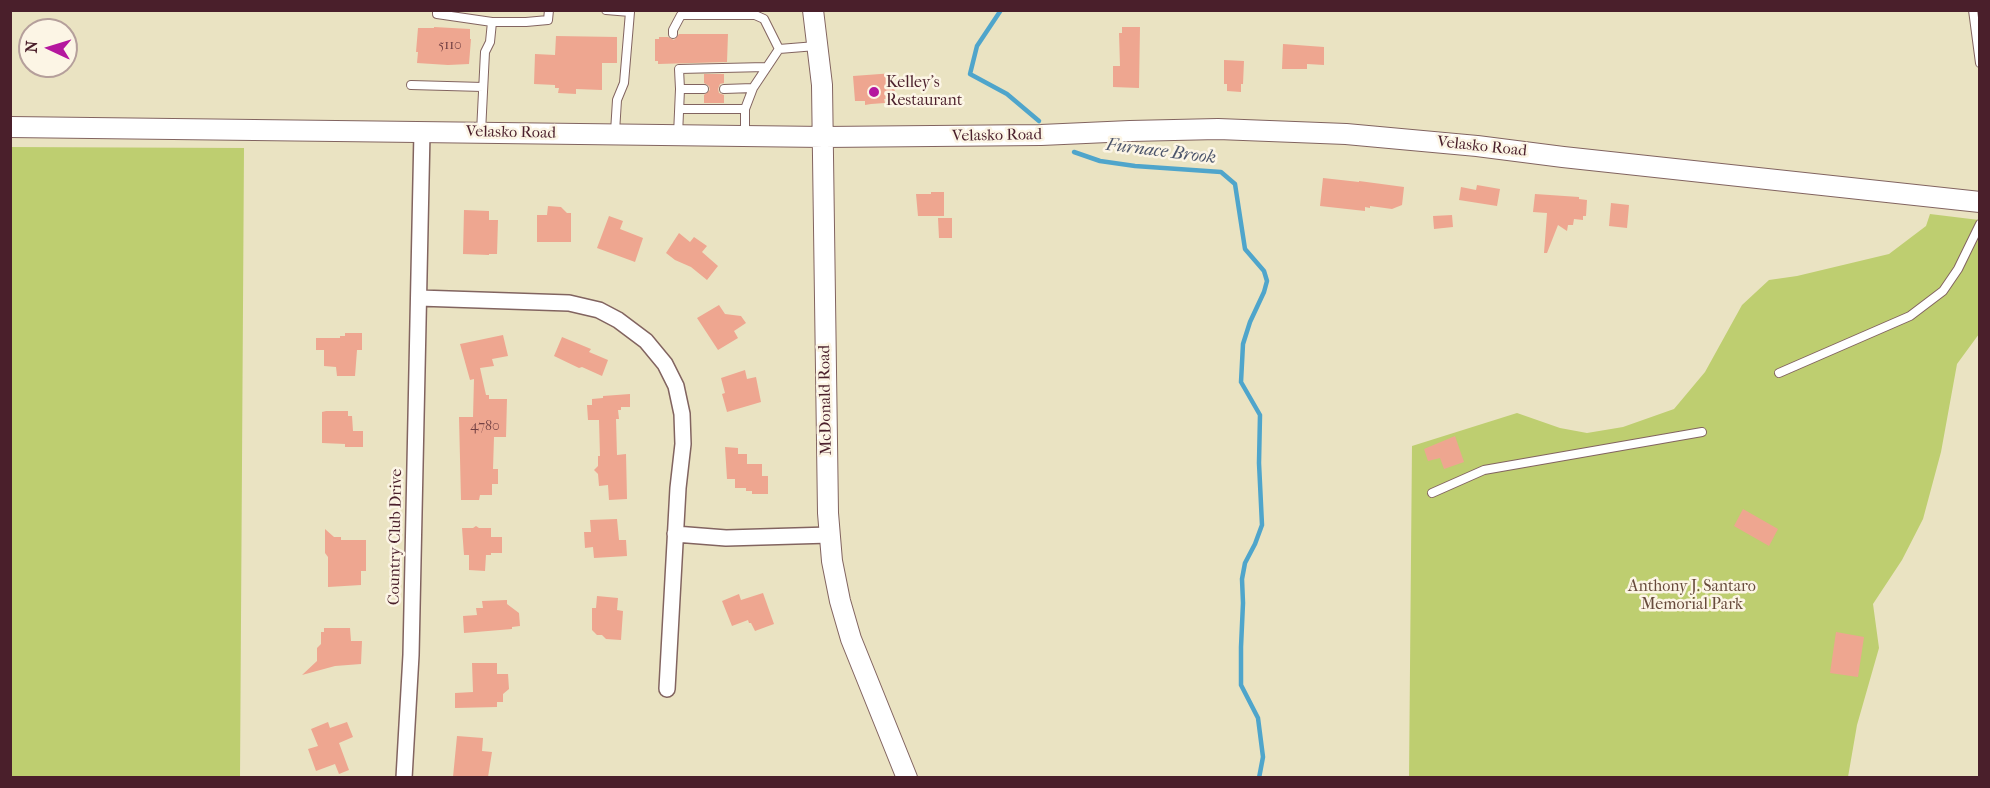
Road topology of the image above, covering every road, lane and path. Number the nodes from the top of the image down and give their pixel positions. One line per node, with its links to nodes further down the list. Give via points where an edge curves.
1 (437, 10): 6 (lane, via 437,14)
2 (549, 10): 6 (lane, via 548,20)
3 (606, 10): 24 (lane, via 630,12)
4 (813, 10): 9 (street, McDonald Road)
5 (1973, 10): 8 (lane)
6 (492, 22): 14 (lane)
7 (673, 34): 10 (lane, via 681,15 755,15 764,19)
8 (1978, 41): 11 (lane)
9 (817, 46): 10 (lane); 27 (street, McDonald Road)
10 (779, 49): 12 (lane)
11 (1980, 63)
12 (766, 67): 15 (lane); 16 (lane, via 676,66)
13 (411, 85): 14 (lane)
14 (483, 87): 23 (lane)
15 (753, 88): 18 (lane); 20 (lane)
16 (680, 89): 17 (lane); 19 (lane)
17 (704, 89)
18 (724, 89)
19 (680, 109): 20 (lane); 25 (lane)
20 (745, 109): 26 (lane)
21 (10, 127): 22 (street, Velasko Road)
22 (422, 132): 23 (street, Velasko Road); 30 (street, Country Club Drive)
23 (481, 133): 24 (street, Velasko Road)
24 (615, 135): 25 (street, Velasko Road)
25 (678, 136): 26 (street, Velasko Road)
26 (745, 136): 27 (street, Velasko Road)
27 (824, 138): 28 (street, Velasko Road, via 1218,129 1346,134); 35 (street, McDonald Road)
28 (1980, 202)
29 (1980, 224): 31 (lane, via 1943,291 1910,316)
30 (419, 298): 34 (street, via 569,303 599,310 646,341 672,378 682,414); 37 (street, Country Club Drive, via 411,655)
31 (1779, 373)
32 (1702, 432): 33 (lane, via 1484,470)
33 (1432, 493)
34 (675, 534): 35 (street, via 726,538); 36 (street)
35 (830, 535): 38 (street, McDonald Road, via 840,601 851,639)
36 (667, 689)
37 (404, 777)
38 (908, 777)

